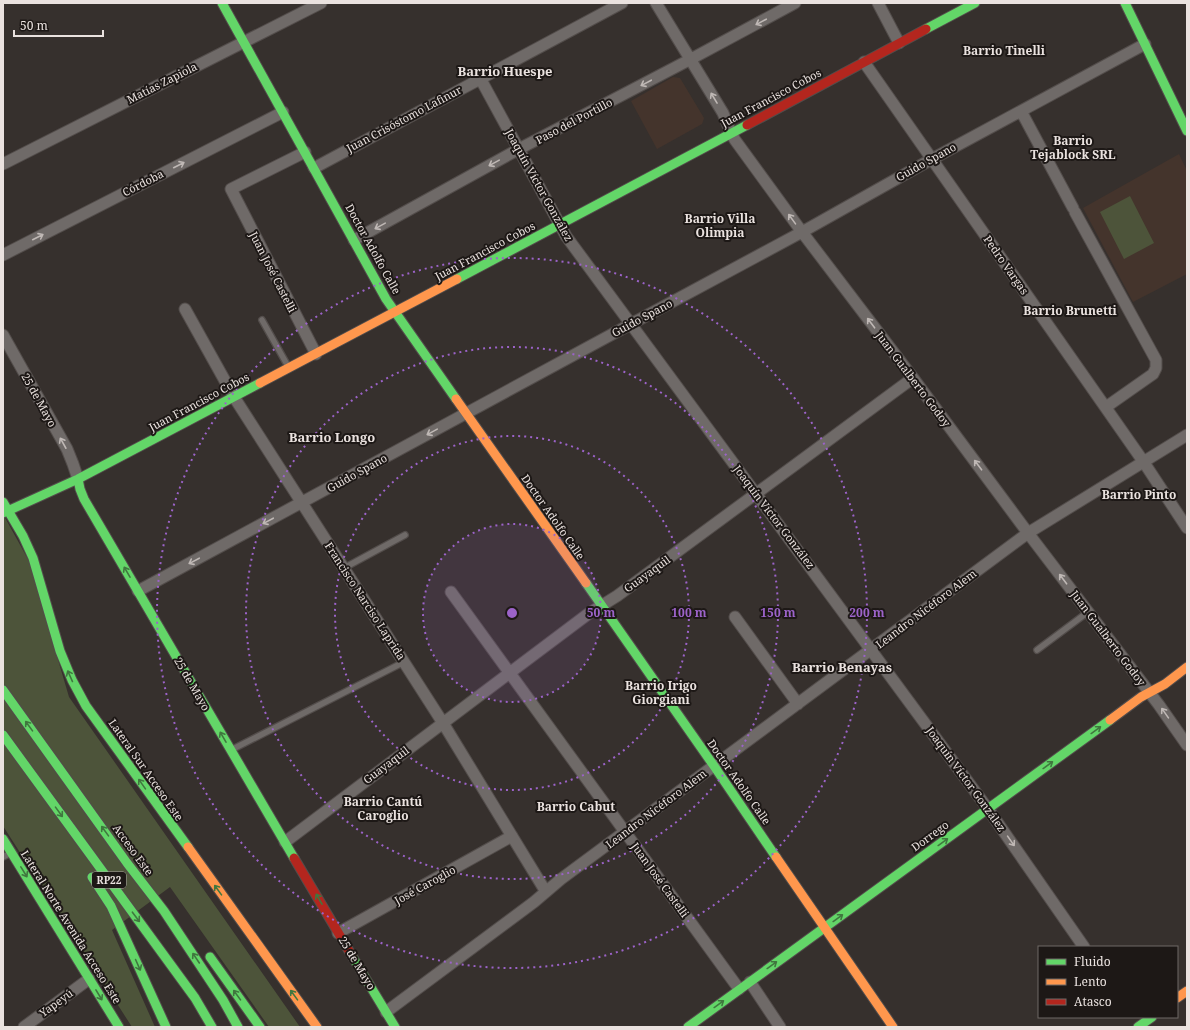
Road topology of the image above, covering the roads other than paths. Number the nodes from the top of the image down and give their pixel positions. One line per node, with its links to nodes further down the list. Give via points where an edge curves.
1 (222, 3): 9 (main road, Doctor Adolfo Calle)
2 (321, 3): 9 (street, Matías Zapiola)
3 (622, 3): 14 (street, Juan Crisóstomo Lafinur)
4 (656, 3): 12 (street, Juan Gualberto Godoy)
5 (795, 3): 12 (street, Paso del Portillo, one-way to 12)
6 (878, 3): 10 (street)
7 (975, 3): 10 (main road, Juan Francisco Cobos)
8 (1125, 3): 11 (main road)
9 (244, 42): 16 (main road, Doctor Adolfo Calle); 22 (street, Matías Zapiola)
10 (899, 43): 13 (main road, Juan Francisco Cobos)
11 (1145, 44): 15 (street, Guido Spano); 17 (main road)
12 (691, 59): 18 (street, Juan Gualberto Godoy, one-way to 12, via 723,113); 19 (street, Paso del Portillo, one-way to 19)
13 (864, 62): 18 (main road, Juan Francisco Cobos); 21 (street, Pedro Vargas)
14 (480, 78): 19 (street, Joaquín Víctor González); 23 (street, Juan Crisóstomo Lafinur)
15 (1021, 111): 21 (street, Guido Spano); 37 (street, via 1156,360 1153,374)
16 (283, 112): 20 (main road, Doctor Adolfo Calle); 27 (street, Córdoba, one-way to 16)
17 (1187, 131)
18 (731, 133): 24 (main road, Juan Francisco Cobos); 25 (street, Juan Gualberto Godoy, one-way to 18)
19 (519, 150): 24 (street, Joaquín Víctor González); 26 (street, Paso del Portillo, one-way to 26)
20 (305, 152): 23 (main road, Doctor Adolfo Calle); 33 (street, Juan José Castelli, via 231,189)
21 (932, 159): 25 (street, Guido Spano); 37 (street, Pedro Vargas)
22 (3, 164)
23 (314, 168): 26 (main road, Doctor Adolfo Calle)
24 (559, 225): 29 (main road, Juan Francisco Cobos); 31 (street, Joaquín Víctor González)
25 (802, 232): 31 (street, Guido Spano); 35 (street, Juan Gualberto Godoy, one-way to 25)
26 (354, 240): 29 (main road, Doctor Adolfo Calle)
27 (3, 255)
28 (185, 309): 36 (street, Francisco Narciso Laprida)
29 (395, 312): 33 (main road, Juan Francisco Cobos); 38 (main road, Doctor Adolfo Calle)
30 (262, 320): 34 (lane)
31 (631, 324): 38 (street, Guido Spano); 42 (street, Joaquín Víctor González)
32 (3, 335): 41 (street, 25 de Mayo, one-way to 32, via 66,449)
33 (316, 354): 34 (main road, Juan Francisco Cobos)
34 (289, 368): 36 (main road, Juan Francisco Cobos)
35 (913, 378): 42 (street, Guayaquil); 47 (street, Juan Gualberto Godoy, one-way to 35)
36 (234, 397): 41 (main road, Juan Francisco Cobos); 44 (street, Francisco Narciso Laprida)
37 (1106, 407): 40 (street, Pedro Vargas)
38 (467, 413): 44 (street, Guido Spano, one-way to 44); 52 (main road, Doctor Adolfo Calle)
39 (1187, 435): 40 (street, Leandro Nicéforo Alem)
40 (1143, 461): 46 (street, Pedro Vargas); 47 (street, Leandro Nicéforo Alem)
41 (78, 479): 45 (main road, Juan Francisco Cobos); 50 (main road, 25 de Mayo, one-way to 41, via 84,499)
42 (756, 494): 52 (street, Guayaquil); 55 (street, Joaquín Víctor González)
43 (3, 502): 45 (main road, Lateral Sur Acceso Este)
44 (302, 503): 49 (street, Francisco Narciso Laprida); 50 (street, Guido Spano, one-way to 50)
45 (6, 511): 99 (main road, Lateral Sur Acceso Este, one-way to 45, via 86,706 60,651 33,558 23,536)
46 (1187, 528)
47 (1028, 533): 53 (street, Juan Gualberto Godoy, one-way to 47); 55 (street, Leandro Nicéforo Alem)
48 (405, 535): 49 (lane)
49 (344, 568): 57 (street, Francisco Narciso Laprida)
50 (138, 592): 67 (main road, 25 de Mayo, one-way to 50)
51 (451, 592): 59 (street, Juan José Castelli)
52 (601, 606): 59 (street, Guayaquil); 68 (main road, Doctor Adolfo Calle)
53 (1088, 612): 56 (lane); 61 (street, Juan Gualberto Godoy)
54 (735, 617): 62 (street)
55 (872, 650): 62 (street, Leandro Nicéforo Alem); 69 (street, Joaquín Víctor González)
56 (1037, 650)
57 (404, 662): 63 (street, Francisco Narciso Laprida); 67 (lane)
58 (1187, 667): 61 (main road, Dorrego, via 1165,684)
59 (510, 673): 63 (street, Guayaquil); 70 (street, Juan José Castelli)
60 (3, 690): 77 (main road, Acceso Este / RP22, one-way to 60)
61 (1149, 692): 66 (street, Juan Gualberto Godoy, one-way to 61); 69 (main road, Dorrego, one-way to 61)
62 (798, 704): 68 (street, Leandro Nicéforo Alem)
63 (442, 722): 71 (street, Francisco Narciso Laprida); 74 (street, Guayaquil)
64 (3, 736): 96 (main road, RP22, one-way to 96, via 172,964)
65 (3, 740): 72 (main road)
66 (1187, 745)
67 (231, 750): 74 (main road, 25 de Mayo)
68 (714, 766): 70 (street, Leandro Nicéforo Alem); 80 (main road, Doctor Adolfo Calle)
69 (988, 809): 80 (main road, Dorrego, one-way to 69); 83 (street, Joaquín Víctor González, one-way to 83)
70 (625, 832): 79 (street, Leandro Nicéforo Alem); 87 (street, Juan José Castelli)
71 (512, 836): 79 (street, Francisco Narciso Laprida); 81 (street, José Caroglio)
72 (66, 837)
73 (3, 839): 75 (main road, Lateral Norte Avenida Acceso Este)
74 (285, 842): 81 (main road, 25 de Mayo, one-way to 74)
75 (12, 852): 76 (lane); 85 (main road, Lateral Norte Avenida Acceso Este, one-way to 85)
76 (3, 858)
77 (127, 863): 82 (main road); 97 (main road, Acceso Este / RP22, one-way to 77, via 198,961)
78 (87, 869): 95 (main road, one-way to 95, via 111,906)
79 (546, 892): 90 (street, Leandro Nicéforo Alem)
80 (824, 928): 86 (main road, Dorrego, one-way to 80); 103 (main road, Doctor Adolfo Calle)
81 (338, 933): 90 (main road, 25 de Mayo)
82 (195, 941)
83 (1083, 946)
84 (206, 953): 98 (main road, one-way to 84)
85 (89, 979): 93 (street, Yapeyú); 94 (main road, Lateral Norte Avenida Acceso Este, one-way to 94)
86 (750, 982): 87 (main road, Dorrego); 102 (street)
87 (739, 989): 101 (main road, Dorrego, one-way to 87)
88 (1187, 991): 89 (main road)
89 (1178, 997)
90 (386, 1012): 100 (main road, 25 de Mayo)
91 (1150, 1018): 92 (main road)
92 (1137, 1024)
93 (24, 1027)
94 (119, 1027)
95 (166, 1027)
96 (212, 1027)
97 (238, 1027)
98 (260, 1027)
99 (317, 1027)
100 (395, 1027)
101 (688, 1027)
102 (780, 1027)
103 (893, 1027)

